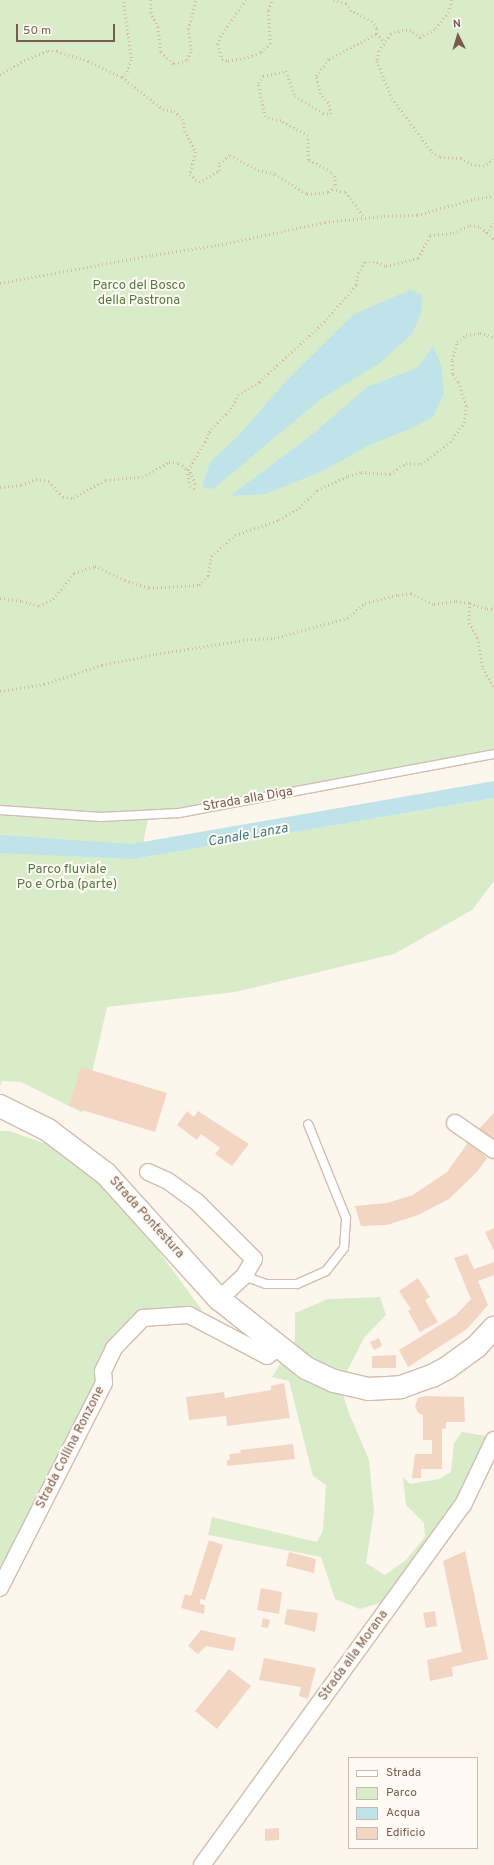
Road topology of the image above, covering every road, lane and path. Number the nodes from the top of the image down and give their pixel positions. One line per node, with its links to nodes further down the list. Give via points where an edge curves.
1 (123, 0): 11 (path, via 131,58 127,72)
2 (151, 0): 3 (path, via 151,12 158,27 161,52 174,64 187,60 191,50 188,29)
3 (196, 0)
4 (246, 0): 5 (path, via 218,44 222,59 228,61 252,56 270,44 268,10)
5 (272, 0)
6 (332, 0): 8 (path, via 346,4 351,11 372,22 377,28)
7 (452, 0): 9 (path, via 449,12 430,34 420,38 411,31 403,30 391,34)
8 (376, 34): 9 (path); 13 (path, via 329,59 316,76 320,94 328,103 331,114 323,114 295,96 286,71 263,76 258,83 265,117 281,121 308,136 308,160 331,172 335,177)
9 (386, 41): 12 (path, via 377,60 384,72 385,84 429,149 440,157 461,158 471,164 483,166)
10 (0, 75): 11 (path, via 24,60 57,51 88,61)
11 (122, 77): 13 (path, via 163,109 174,111 183,119 185,131 196,152 190,174 198,182 219,171 219,163 230,155 258,170 275,174 307,194 328,192)
12 (494, 159)
13 (332, 189): 15 (path, via 346,192)
14 (494, 196): 15 (path, via 417,215)
15 (365, 217): 19 (path, via 325,222 218,245)
16 (494, 223): 17 (path)
17 (486, 233): 18 (path); 21 (path, via 481,227 470,225 453,233 430,235 418,258 386,266 377,262 365,262 358,273 356,285 324,322 264,378 238,395 233,406 209,432)
18 (494, 239)
19 (0, 283)
20 (494, 337): 23 (path, via 480,333 466,335 457,342 452,360 452,374 458,382 466,406 464,423 450,442 421,464 406,463 390,474 361,472 348,476 317,490 299,508 279,520 235,535 211,556 208,576 199,584 149,588 95,566 74,574 53,599 39,606)
21 (188, 470): 21 (path, via 190,486 194,489 195,484); 22 (path, via 179,463 169,462 142,477 106,480 73,498 63,497 49,481 36,479 21,485)
22 (0, 487)
23 (0, 598)
24 (470, 603): 25 (path, via 487,609); 26 (path, via 469,623 478,638 482,668); 27 (path, via 434,604 411,593 398,595 365,603 347,618 274,638 251,639 156,654 102,665 44,684)
25 (494, 608)
26 (494, 687)
27 (0, 691)
28 (494, 754): 29 (lane, Strada alla Diga, via 179,813 101,817)
29 (0, 810)
30 (0, 1106): 36 (main road, Strada Pontestura, via 48,1130 106,1174)
31 (455, 1123): 33 (street)
32 (308, 1124): 35 (lane, via 346,1218 344,1248 326,1271 297,1284 266,1284)
33 (494, 1150)
34 (148, 1172): 35 (street, via 168,1181 196,1201 254,1259)
35 (244, 1276): 36 (street)
36 (219, 1299): 38 (main road, Strada Pontestura)
37 (494, 1328): 38 (main road, Strada Pontestura, via 477,1346 432,1376 401,1387 385,1389 368,1389 334,1381 306,1368)
38 (279, 1347): 40 (street, Strada Collina Ronzone, via 267,1356 189,1315 143,1318 114,1348 103,1371 104,1383)
39 (494, 1440): 41 (street, Strada alla Morana, via 464,1505)
40 (0, 1588)
41 (202, 1865)

